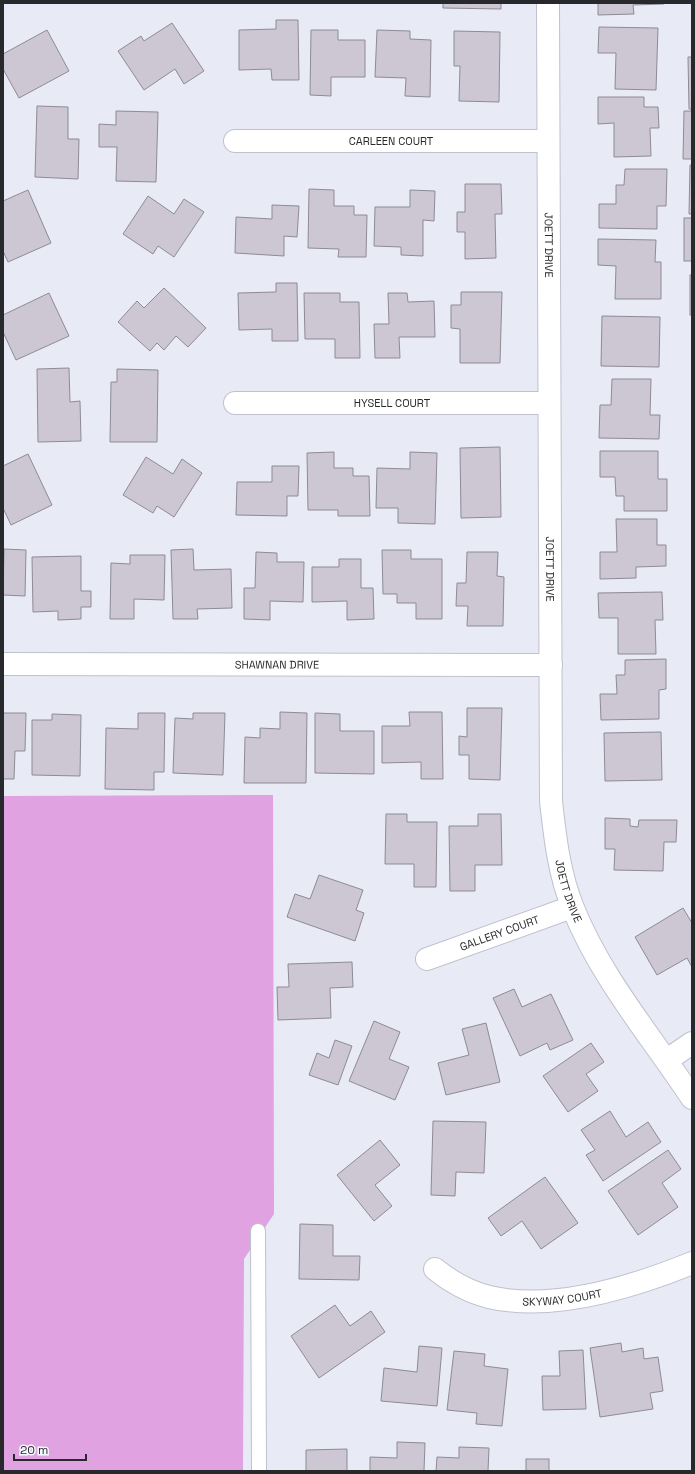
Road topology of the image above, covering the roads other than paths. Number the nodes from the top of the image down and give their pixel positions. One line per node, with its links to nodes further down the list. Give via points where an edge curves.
1 (548, 3): 2 (street, JOETT DRIVE)
2 (548, 140): 3 (street, CARLEEN COURT); 5 (street, JOETT DRIVE)
3 (234, 141)
4 (235, 403): 5 (street, HYSELL COURT)
5 (549, 403): 7 (street, JOETT DRIVE)
6 (3, 664): 7 (street, SHAWNAN DRIVE)
7 (551, 665): 8 (street, JOETT DRIVE, via 551,801 555,842)
8 (572, 907): 9 (street, GALLERY COURT); 11 (street, JOETT DRIVE, via 616,990)
9 (428, 959)
10 (692, 1043): 11 (street)
11 (667, 1060): 12 (street, JOETT DRIVE)
12 (692, 1098)
13 (258, 1230): 16 (lane)
14 (692, 1263): 15 (street, SKYWAY COURT, via 609,1290 536,1302 503,1300 473,1292 446,1278)
15 (435, 1269)
16 (259, 1471)

